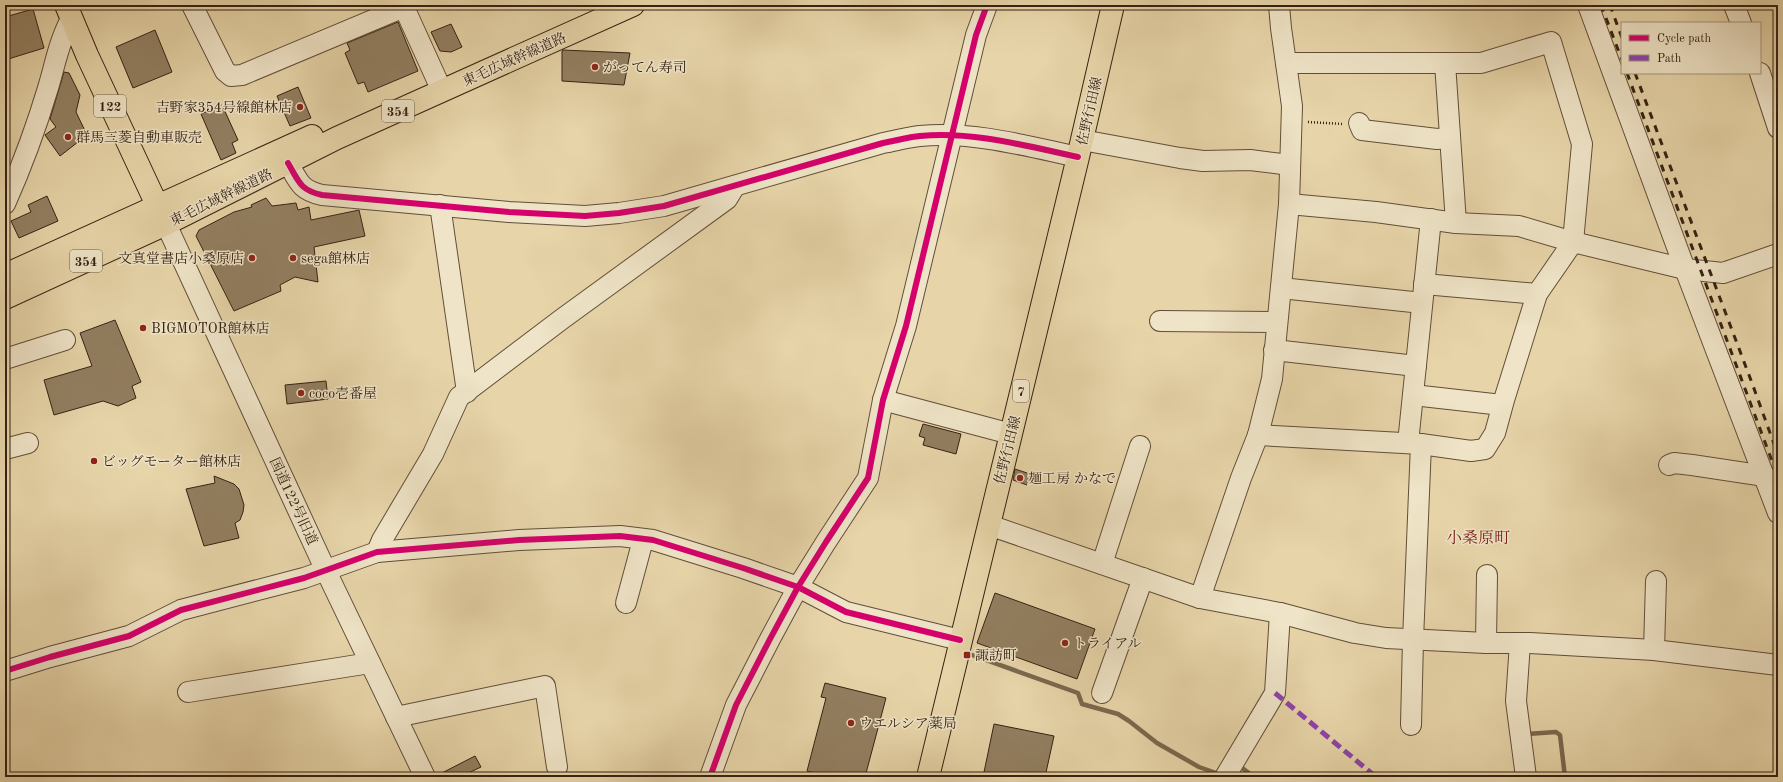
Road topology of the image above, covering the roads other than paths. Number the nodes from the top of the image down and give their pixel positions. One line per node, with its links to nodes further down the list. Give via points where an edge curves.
1 (192, 5): 9 (street, via 225,71 231,76 242,75)
2 (601, 5): 15 (main road, 東毛広域幹線道路 / 354)
3 (633, 5): 15 (main road, 東毛広域幹線道路 / 354)
4 (987, 5): 18 (street, via 976,34)
5 (1113, 5): 20 (main road, 佐野行田線 / 7)
6 (1279, 5): 12 (street)
7 (1588, 5): 32 (street)
8 (1734, 5): 11 (street)
9 (404, 6): 15 (street)
10 (69, 12): 24 (street, via 37,123); 27 (main road, 122)
11 (1741, 22)
12 (1286, 62): 13 (street); 22 (street, via 1292,106)
13 (1445, 63): 19 (street); 30 (street, via 1481,63 1551,42 1582,144)
14 (1768, 82): 17 (street)
15 (440, 86): 21 (main road, 東毛広域幹線道路 / 354); 27 (main road, 東毛広域幹線道路 / 354)
16 (1359, 123): 19 (street, via 1362,130 1437,140)
17 (1778, 128)
18 (951, 136): 20 (street); 23 (street, via 919,136 883,143); 47 (street, via 906,326)
19 (1450, 138): 29 (street)
20 (1080, 148): 22 (street, via 1203,161 1250,160); 49 (main road, 佐野行田線 / 7)
21 (288, 163): 26 (street, via 301,186 309,192); 27 (main road, 東毛広域幹線道路 / 354)
22 (1290, 165): 25 (street)
23 (735, 186): 26 (street, via 664,206 585,216); 45 (street, via 727,199)
24 (5, 204)
25 (1290, 204): 28 (street); 35 (street)
26 (440, 205): 45 (street)
27 (161, 215): 33 (main road, 東毛広域幹線道路 / 354); 37 (main road, 東毛広域幹線道路 / 354); 62 (street, 国道122号旧道)
28 (1431, 219): 29 (street); 34 (street)
29 (1456, 222): 30 (street, via 1519,226)
30 (1573, 242): 32 (street); 36 (street)
31 (1778, 254): 32 (street, via 1723,272)
32 (1685, 269): 56 (street)
33 (5, 275)
34 (1424, 284): 36 (street); 38 (street)
35 (1281, 288): 38 (street); 40 (street)
36 (1537, 294): 48 (street)
37 (5, 298)
38 (1422, 303): 44 (street)
39 (1160, 321): 40 (street)
40 (1277, 322): 42 (street)
41 (65, 340): 43 (street)
42 (1274, 350): 44 (street); 50 (street, via 1272,378)
43 (5, 359)
44 (1416, 366): 46 (street)
45 (467, 392): 60 (street, via 459,397 432,454)
46 (1413, 395): 48 (street); 52 (street)
47 (883, 400): 49 (street); 66 (street, via 868,478)
48 (1502, 405): 52 (street, via 1495,433 1485,449 1471,451)
49 (1011, 434): 58 (main road, 佐野行田線 / 7)
50 (1258, 435): 52 (street); 67 (street)
51 (28, 443): 54 (street)
52 (1415, 443): 71 (street)
53 (1140, 446): 61 (street)
54 (5, 449)
55 (1669, 465): 56 (street, via 1692,465)
56 (1765, 476): 57 (street)
57 (1778, 513)
58 (989, 525): 61 (street); 70 (main road, 佐野行田線 / 7)
59 (643, 540): 60 (street, via 620,536 519,540); 66 (street, via 653,540); 68 (street)
60 (377, 552): 62 (street)
61 (1102, 564): 64 (street)
62 (326, 571): 75 (street, 国道122号旧道); 77 (street, via 182,610 129,636)
63 (1487, 575): 72 (street)
64 (1143, 578): 67 (street); 79 (street)
65 (1656, 581): 74 (street)
66 (798, 587): 70 (street, via 846,612); 84 (street, via 736,706)
67 (1200, 598): 69 (street)
68 (626, 603)
69 (1280, 613): 71 (street, via 1355,633); 86 (street, via 1275,693)
70 (960, 640): 85 (main road, 佐野行田線 / 7)
71 (1413, 640): 72 (street); 81 (street)
72 (1486, 643): 73 (street)
73 (1520, 643): 74 (street); 87 (street, via 1516,701)
74 (1654, 650): 76 (street)
75 (370, 663): 78 (street); 80 (street, 国道122号旧道)
76 (1778, 665)
77 (5, 671)
78 (188, 692)
79 (1102, 693)
80 (396, 717): 82 (street, via 545,686); 83 (street, 国道122号旧道)
81 (1411, 725)
82 (557, 767)
83 (419, 776)
84 (710, 777)
85 (928, 777)
86 (1225, 777)
87 (1526, 777)

